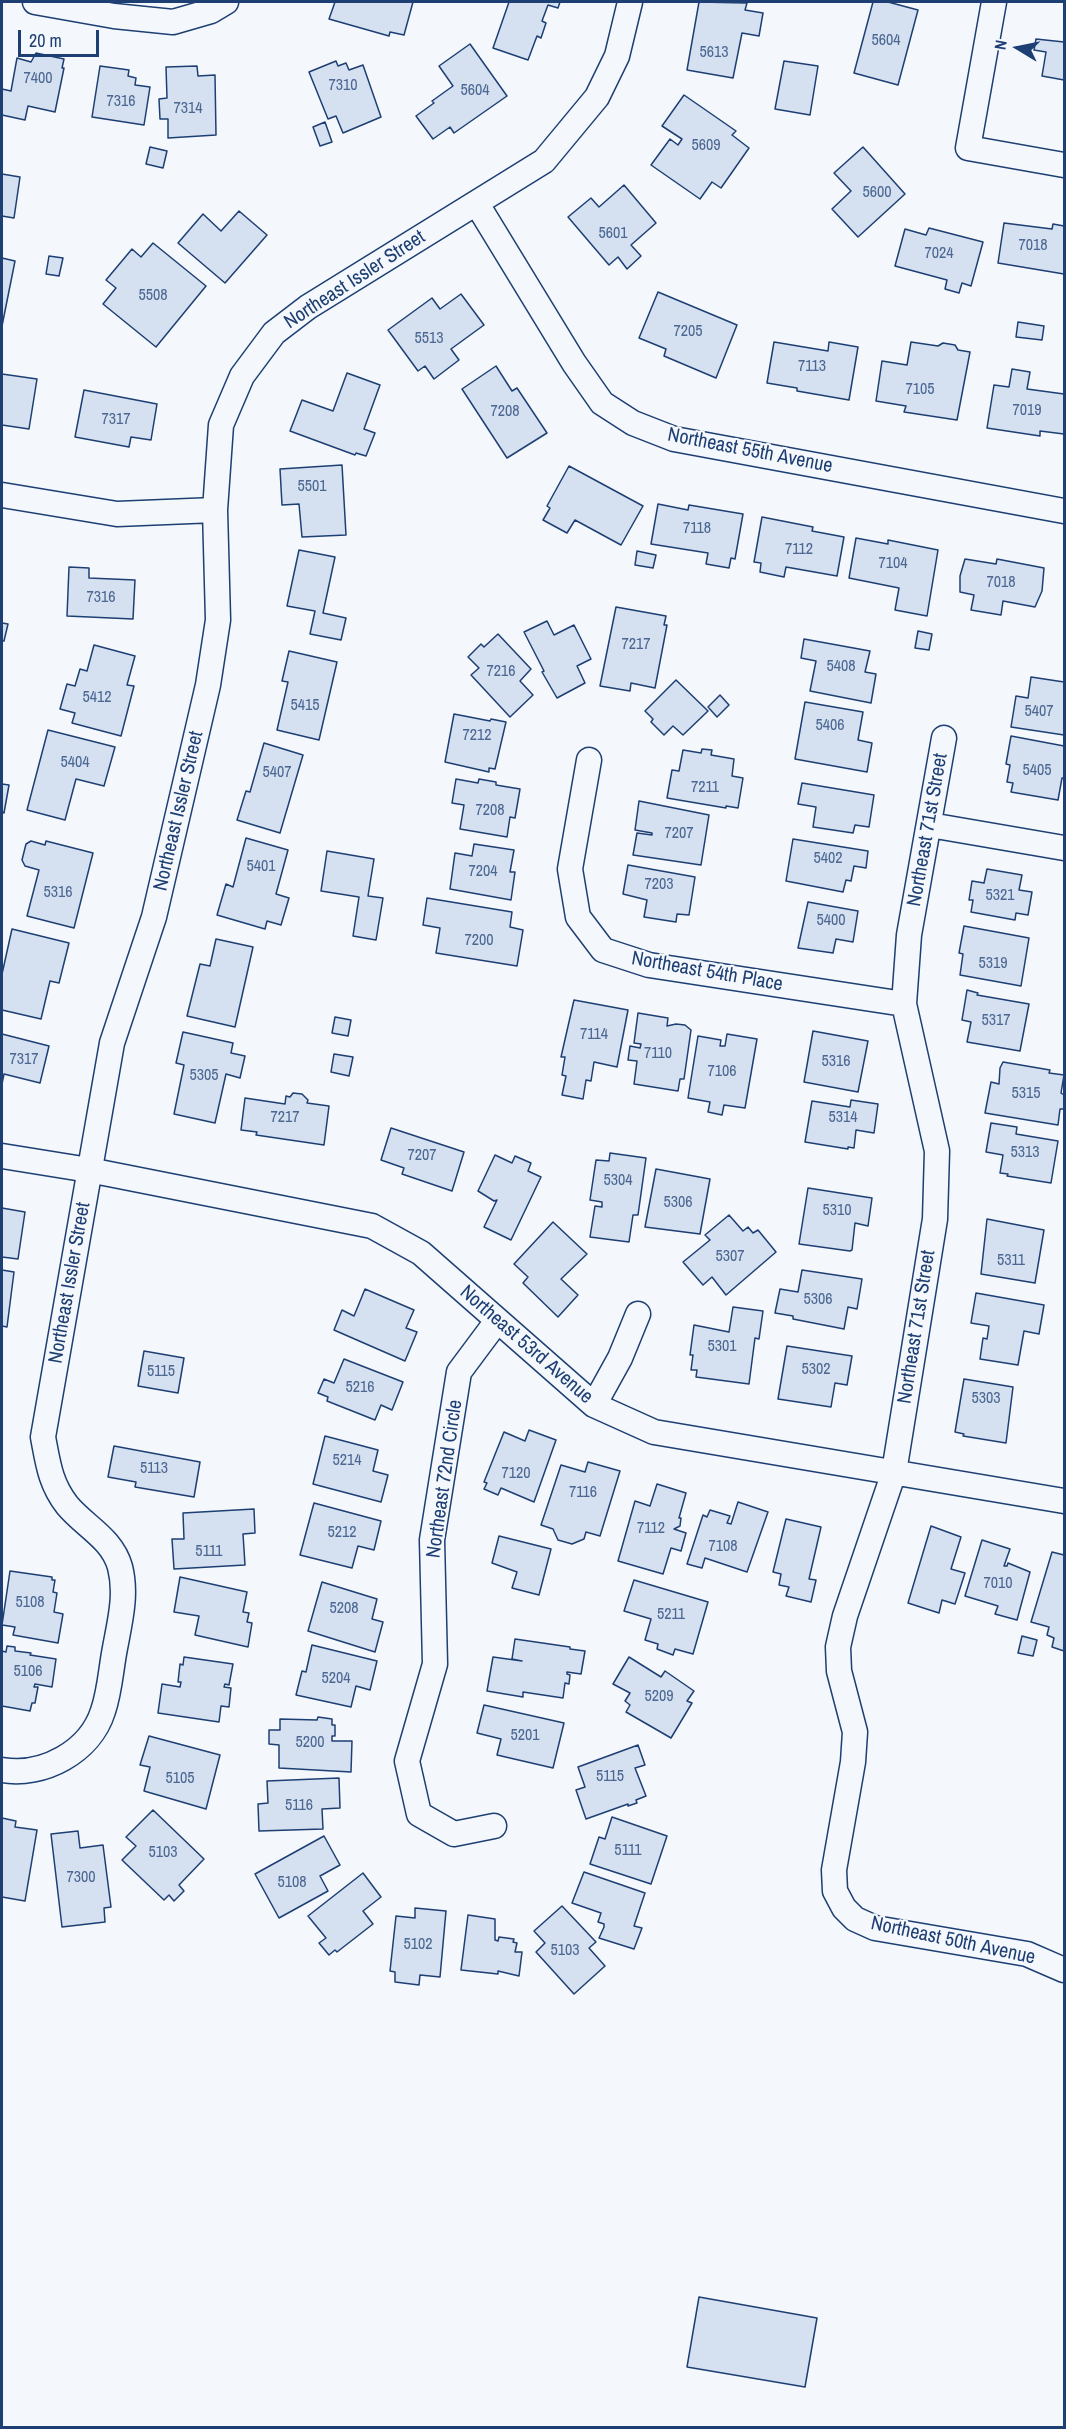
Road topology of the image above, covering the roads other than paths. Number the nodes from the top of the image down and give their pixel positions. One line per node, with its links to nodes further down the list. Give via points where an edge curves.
1 (35, 2): 2 (street, via 114,16 173,21 211,11)
2 (226, 2)
3 (630, 2): 6 (street, Northeast Issler Street, via 617,56 597,97 544,161)
4 (994, 2): 5 (street, via 968,148)
5 (1065, 165)
6 (477, 204): 8 (street, Northeast Issler Street, via 308,307 274,333 242,376 221,425); 9 (street, Northeast 55th Avenue, via 602,403 633,423 674,439)
7 (2, 495): 8 (street, via 117,514)
8 (214, 510): 16 (street, Northeast Issler Street, via 218,620 208,685 154,917 112,1042)
9 (1065, 511)
10 (944, 738): 12 (street, Northeast 71st Street)
11 (589, 760): 14 (street, Northeast 54th Place, via 570,869 578,917 603,950 649,965)
12 (930, 825): 13 (street); 14 (street, Northeast 71st Street, via 909,935)
13 (1065, 848)
14 (904, 1004): 20 (street, Northeast 71st Street, via 937,1151 935,1219)
15 (2, 1156): 16 (street, Northeast 53rd Avenue)
16 (89, 1170): 18 (street, Northeast 53rd Avenue, via 372,1226 421,1253); 22 (street, Northeast Issler Street, via 43,1437 50,1476 68,1506 102,1537 119,1566 123,1602 103,1712 89,1736 68,1757 39,1770)
17 (638, 1314): 19 (street)
18 (496, 1321): 19 (street, Northeast 53rd Avenue); 23 (street, Northeast 72nd Circle, via 459,1372 432,1540 435,1665 407,1761 419,1814 454,1834)
19 (594, 1406): 20 (street, Northeast 53rd Avenue, via 654,1432)
20 (894, 1472): 21 (street, Northeast 53rd Avenue); 24 (street, Northeast 71st Street, via 837,1647 839,1671 855,1732 834,1870 836,1891)
21 (1065, 1501)
22 (2, 1770)
23 (494, 1826)
24 (844, 1908): 25 (street, Northeast 50th Avenue, via 855,1919 875,1928 1027,1954)
25 (1065, 1970)

